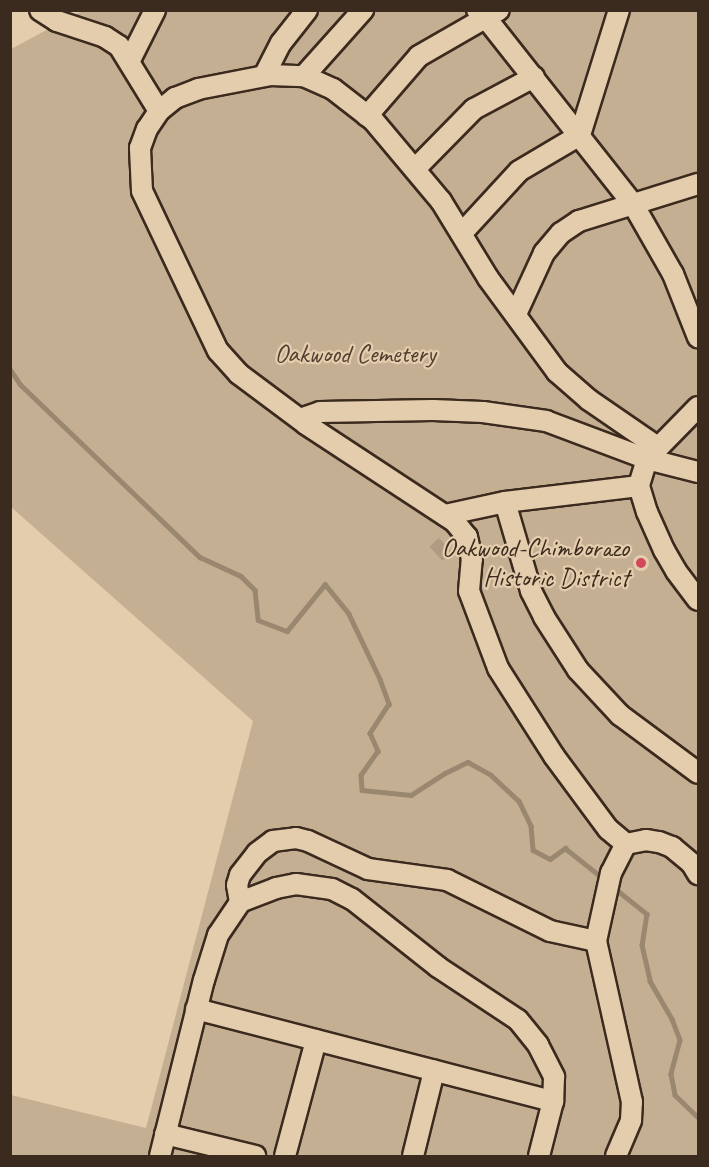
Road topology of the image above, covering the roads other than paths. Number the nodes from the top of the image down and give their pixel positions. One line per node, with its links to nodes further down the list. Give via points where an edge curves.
1 (40, 10): 7 (lane, via 57,21 105,38 119,46)
2 (155, 10): 7 (lane)
3 (307, 10): 8 (lane, via 281,43)
4 (363, 10): 9 (lane)
5 (619, 10): 13 (lane)
6 (487, 13): 10 (lane); 12 (lane, via 419,56)
7 (130, 60): 11 (lane)
8 (264, 75): 9 (lane); 11 (lane, via 198,89 175,98)
9 (304, 76): 12 (lane, via 333,89)
10 (534, 77): 13 (lane); 14 (lane, via 474,109)
11 (159, 111): 21 (lane, via 140,148 141,191 218,351 239,374)
12 (367, 116): 14 (lane)
13 (580, 135): 16 (lane); 17 (lane, via 519,171)
14 (415, 169): 17 (lane)
15 (699, 184): 16 (lane)
16 (633, 204): 18 (lane, via 579,221 561,233 544,253); 19 (lane, via 673,274)
17 (462, 233): 18 (lane)
18 (516, 314): 22 (lane, via 557,372)
19 (699, 337)
20 (699, 406): 22 (lane)
21 (300, 419): 22 (lane, via 320,412 483,412 546,421); 26 (lane)
22 (652, 452): 23 (lane); 24 (lane)
23 (699, 472)
24 (639, 486): 25 (lane); 27 (lane, via 664,550)
25 (505, 502): 26 (lane); 28 (lane, via 531,591 578,670 620,715)
26 (445, 515): 29 (lane, via 467,537 472,559 469,591 498,668 554,756 608,829)
27 (699, 600)
28 (695, 765)
29 (626, 844): 30 (lane, via 659,842 682,854); 32 (lane, via 611,873)
30 (699, 874)
31 (240, 902): 32 (lane, via 240,875 257,852 273,841 296,838 368,869 447,880 550,931); 33 (lane, via 213,946); 36 (lane, via 296,884 332,889 352,899 438,967 518,1020 549,1064 554,1077)
32 (596, 941): 43 (lane, via 632,1102 626,1137)
33 (196, 1010): 34 (lane); 37 (lane)
34 (316, 1040): 35 (lane); 40 (lane)
35 (434, 1071): 36 (lane); 41 (lane)
36 (553, 1101): 42 (lane)
37 (165, 1134): 38 (lane); 39 (lane)
38 (160, 1156)
39 (255, 1156)
40 (285, 1156)
41 (412, 1156)
42 (539, 1156)
43 (616, 1156)

